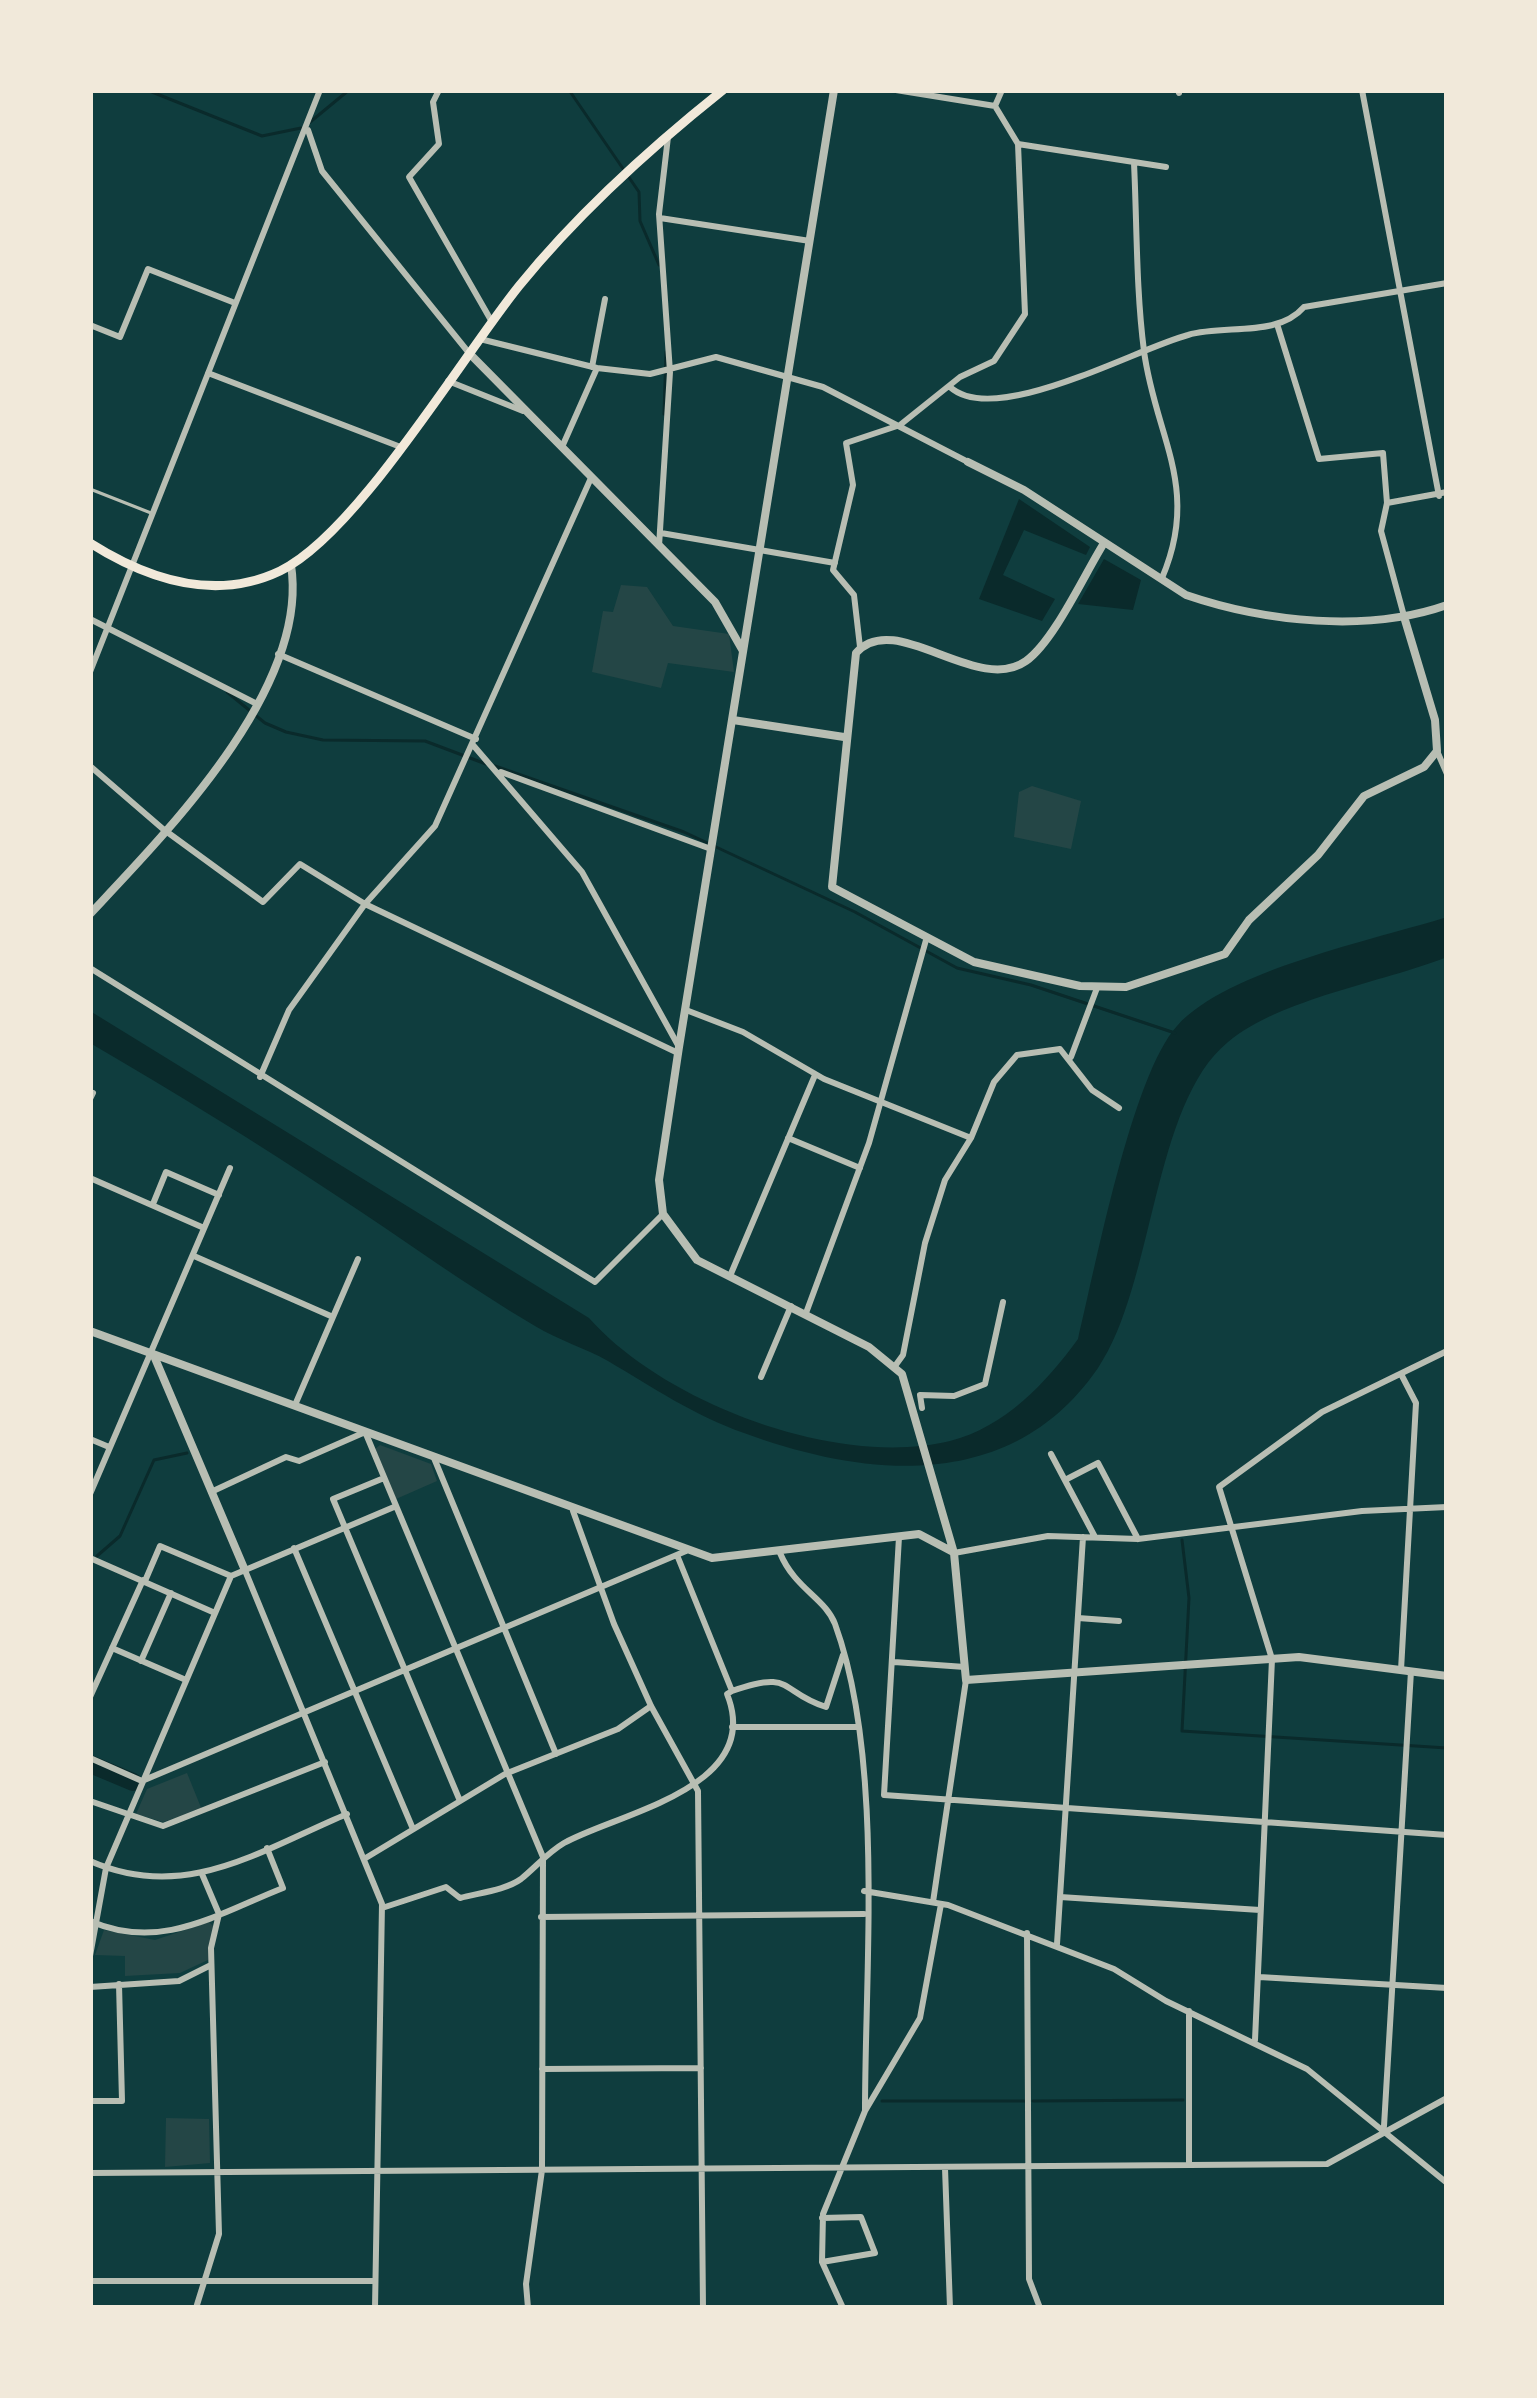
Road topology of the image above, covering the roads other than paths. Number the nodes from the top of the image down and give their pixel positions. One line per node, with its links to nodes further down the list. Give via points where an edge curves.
1 (320, 90): 9 (street)
2 (439, 90): 20 (street, via 433,103 441,139 409,177)
3 (723, 90): 10 (main road)
4 (834, 90): 15 (street)
5 (896, 90): 8 (street)
6 (1002, 90): 8 (street)
7 (1362, 90): 17 (street)
8 (995, 106): 11 (street)
9 (307, 126): 19 (street); 24 (street, via 322,171)
10 (668, 135): 14 (street); 20 (main road, via 576,221)
11 (1018, 144): 12 (street); 31 (street, via 1025,314 994,361)
12 (1134, 163): 13 (street); 25 (street)
13 (1166, 166)
14 (660, 218): 15 (street); 27 (street)
15 (811, 242): 29 (street)
16 (1447, 283): 17 (street)
17 (1401, 292): 21 (street, via 1304,307); 39 (street)
18 (605, 299): 26 (street)
19 (236, 303): 22 (street, via 148,268 120,337); 28 (street)
20 (492, 322): 23 (main road)
21 (1276, 324): 25 (street, via 1189,334); 40 (street, via 1319,459 1383,453)
22 (90, 325)
23 (479, 339): 24 (main road); 26 (street)
24 (470, 353): 30 (main road); 32 (street)
25 (1144, 353): 31 (street, via 1055,385 975,401); 50 (street, via 1176,463 1176,545)
26 (595, 367): 27 (street); 35 (street)
27 (670, 372): 29 (street, via 716,356); 42 (street)
28 (208, 373): 34 (street); 41 (street)
29 (790, 377): 33 (street); 46 (street)
30 (448, 381): 32 (street); 34 (main road)
31 (950, 387): 33 (street)
32 (527, 412): 35 (street)
33 (900, 425): 36 (street); 47 (street, via 846,443 853,485)
34 (398, 446): 48 (main road, via 334,530)
35 (562, 448): 37 (street)
36 (968, 462): 44 (street)
37 (592, 478): 45 (street); 62 (street)
38 (90, 489): 41 (lane)
39 (1443, 494): 40 (street)
40 (1387, 503): 53 (street, via 1381,531)
41 (152, 514): 49 (street)
42 (660, 532): 45 (street); 46 (street)
43 (90, 543): 49 (main road)
44 (1104, 543): 50 (street); 55 (street, via 1038,650 1016,667 989,670 892,640)
45 (659, 546): 57 (street, via 730,622)
46 (761, 550): 47 (street); 57 (street)
47 (835, 563): 55 (street, via 838,581 854,595)
48 (291, 565): 49 (main road, via 223,586); 56 (street, via 295,603)
49 (132, 567): 54 (street)
50 (1161, 580): 53 (street, via 1209,602 1266,612)
51 (1447, 604): 53 (street)
52 (90, 619): 54 (street)
53 (1405, 620): 63 (street)
54 (110, 624): 58 (street); 59 (street)
55 (860, 647): 61 (street)
56 (278, 654): 59 (street); 62 (street)
57 (744, 655): 60 (street)
58 (90, 672)
59 (257, 710): 67 (street)
60 (733, 720): 61 (street); 68 (street)
61 (845, 736): 71 (street, via 832,887)
62 (475, 742): 65 (street); 69 (street, via 435,826)
63 (1442, 756): 66 (street); 73 (street, via 1364,796 1216,961)
64 (90, 766): 67 (street)
65 (498, 770): 68 (street); 75 (street, via 582,872)
66 (1447, 774)
67 (163, 829): 69 (street, via 263,902 300,864); 70 (street)
68 (711, 849): 74 (street)
69 (365, 904): 75 (street); 78 (street, via 280,1026)
70 (90, 914)
71 (926, 940): 73 (street, via 974,962); 79 (street)
72 (90, 968): 78 (street)
73 (1097, 988): 76 (street)
74 (686, 1010): 75 (street); 77 (street, via 743,1032)
75 (679, 1050): 88 (street, via 659,1180)
76 (1071, 1058): 80 (street, via 1092,1090); 82 (street, via 1060,1049 1016,1055 994,1082)
77 (815, 1075): 79 (street); 81 (street)
78 (260, 1077): 88 (street, via 595,1282)
79 (881, 1103): 82 (street); 84 (street)
80 (1119, 1108)
81 (788, 1138): 84 (street); 92 (street)
82 (971, 1138): 100 (street, via 929,1226)
83 (230, 1168): 86 (street)
84 (860, 1168): 95 (street)
85 (90, 1178): 87 (street)
86 (219, 1195): 87 (street, via 166,1172); 89 (street)
87 (152, 1205): 89 (street)
88 (663, 1214): 92 (street, via 688,1253)
89 (204, 1228): 90 (street)
90 (193, 1256): 96 (street); 99 (street)
91 (358, 1259): 96 (street)
92 (729, 1278): 94 (street)
93 (1003, 1302): 104 (street, via 985,1384 954,1396 920,1395)
94 (791, 1306): 95 (street); 102 (street)
95 (806, 1313): 100 (street)
96 (333, 1317): 103 (street)
97 (90, 1331): 99 (street)
98 (1447, 1351): 101 (street)
99 (153, 1355): 103 (street); 107 (street); 112 (street)
100 (896, 1366): 104 (street)
101 (1401, 1374): 116 (street, via 1416,1402); 119 (street, via 1322,1412 1219,1487)
102 (761, 1377)
103 (294, 1408): 105 (street)
104 (919, 1411): 127 (street)
105 (365, 1433): 109 (street); 110 (street); 112 (street)
106 (90, 1439): 107 (street)
107 (110, 1448): 113 (street)
108 (1051, 1454): 111 (street)
109 (434, 1458): 117 (street); 137 (street)
110 (384, 1478): 114 (street); 118 (street, via 333,1499)
111 (1065, 1480): 122 (street); 123 (street, via 1098,1463)
112 (211, 1492): 129 (street)
113 (90, 1494)
114 (396, 1506): 118 (street); 139 (street)
115 (1447, 1507): 116 (street)
116 (1410, 1509): 119 (street); 146 (street)
117 (573, 1511): 125 (street); 132 (street)
118 (345, 1527): 124 (street); 145 (street)
119 (1235, 1527): 123 (street); 141 (street)
120 (899, 1537): 126 (street); 127 (street, via 919,1534); 143 (street)
121 (1083, 1537): 122 (street); 127 (street); 135 (street)
122 (1096, 1537): 123 (street)
123 (1138, 1539)
124 (294, 1548): 129 (street); 151 (street)
125 (681, 1553): 126 (street); 132 (street); 152 (street)
126 (780, 1553): 140 (street, via 792,1581 833,1619)
127 (954, 1553): 144 (street)
128 (90, 1558): 131 (street)
129 (244, 1568): 130 (street); 155 (street)
130 (231, 1576): 131 (street, via 160,1546); 134 (street)
131 (144, 1581): 133 (street); 138 (street)
132 (600, 1588): 137 (street); 154 (street)
133 (171, 1593): 134 (street); 142 (street)
134 (215, 1613): 149 (street)
135 (1078, 1618): 136 (street); 147 (street)
136 (1119, 1621)
137 (502, 1629): 139 (street); 158 (street)
138 (112, 1648): 142 (street); 153 (street)
139 (454, 1649): 145 (street); 161 (street)
140 (843, 1655): 152 (street, via 826,1707 787,1683); 157 (street)
141 (1272, 1659): 146 (street); 147 (street); 170 (street)
142 (141, 1661): 149 (street)
143 (894, 1662): 144 (street); 166 (street, via 884,1795)
144 (965, 1667): 150 (street)
145 (405, 1670): 151 (street); 164 (street)
146 (1406, 1670): 148 (street); 172 (street)
147 (1074, 1672): 150 (street); 167 (street)
148 (1447, 1676)
149 (186, 1680): 162 (street)
150 (966, 1680): 166 (street)
151 (356, 1690): 155 (street); 171 (street)
152 (732, 1691): 156 (street)
153 (90, 1697)
154 (651, 1706): 158 (street); 163 (street)
155 (304, 1712): 160 (street); 162 (street)
156 (732, 1727): 157 (street); 163 (street)
157 (858, 1727): 180 (street)
158 (556, 1754): 161 (street)
159 (90, 1758): 162 (street)
160 (325, 1762): 168 (street); 169 (street, via 182,1822)
161 (506, 1774): 164 (street); 175 (street)
162 (142, 1780): 169 (street)
163 (695, 1784): 175 (street); 187 (street)
164 (460, 1801): 171 (street)
165 (90, 1802): 169 (street)
166 (950, 1803): 167 (street); 182 (street)
167 (1065, 1810): 170 (street); 181 (street)
168 (346, 1814): 174 (street); 176 (street)
169 (127, 1818): 178 (street)
170 (1264, 1822): 172 (street); 184 (street)
171 (413, 1829): 176 (street)
172 (1401, 1833): 173 (street); 196 (street)
173 (1447, 1835)
174 (267, 1848): 179 (street); 185 (street, via 283,1888)
175 (543, 1857): 183 (street, via 518,1882 460,1898 446,1887); 188 (street)
176 (364, 1859): 183 (street)
177 (90, 1861): 178 (street)
178 (106, 1868): 179 (street, via 160,1880); 189 (street)
179 (202, 1874): 185 (street)
180 (864, 1891): 182 (street); 186 (street)
181 (1059, 1898): 184 (street); 191 (street)
182 (937, 1903): 190 (street); 205 (street, via 920,2018)
183 (382, 1908): 214 (street)
184 (1260, 1910): 194 (street)
185 (219, 1914): 189 (street, via 146,1936); 193 (street)
186 (864, 1914): 187 (street); 205 (street)
187 (699, 1915): 188 (street); 201 (street)
188 (541, 1917): 202 (street)
189 (93, 1923): 192 (street)
190 (1027, 1933): 191 (street); 208 (street)
191 (1058, 1944): 199 (street)
192 (90, 1956)
193 (211, 1965): 195 (street, via 179,1982); 213 (street)
194 (1257, 1977): 196 (street); 200 (street)
195 (119, 1984): 197 (street); 204 (street, via 122,2101)
196 (1391, 1985): 198 (street); 206 (street)
197 (90, 1987)
198 (1447, 1988)
199 (1190, 2012): 200 (street); 207 (street)
200 (1255, 2040): 206 (street)
201 (701, 2068): 202 (street); 212 (street)
202 (542, 2069): 211 (street)
203 (1447, 2098): 206 (street)
204 (90, 2102)
205 (865, 2111): 210 (street)
206 (1387, 2129): 207 (street, via 1327,2164); 216 (street)
207 (1190, 2165): 208 (street)
208 (1028, 2167): 209 (street); 228 (street, via 1029,2279)
209 (945, 2168): 210 (street); 227 (street)
210 (839, 2169): 212 (street); 217 (street)
211 (542, 2170): 212 (street); 214 (street); 224 (street)
212 (702, 2170): 225 (street)
213 (214, 2171): 214 (street); 215 (street); 221 (street, via 219,2234)
214 (378, 2171): 220 (street)
215 (90, 2173)
216 (1447, 2183)
217 (822, 2218): 218 (street); 218 (street, via 861,2217 874,2253)
218 (821, 2262): 226 (street)
219 (90, 2281): 221 (street)
220 (375, 2281): 221 (street); 223 (street)
221 (204, 2282): 222 (street)
222 (196, 2308)
223 (374, 2308)
224 (528, 2308)
225 (703, 2308)
226 (843, 2308)
227 (950, 2308)
228 (1040, 2308)

